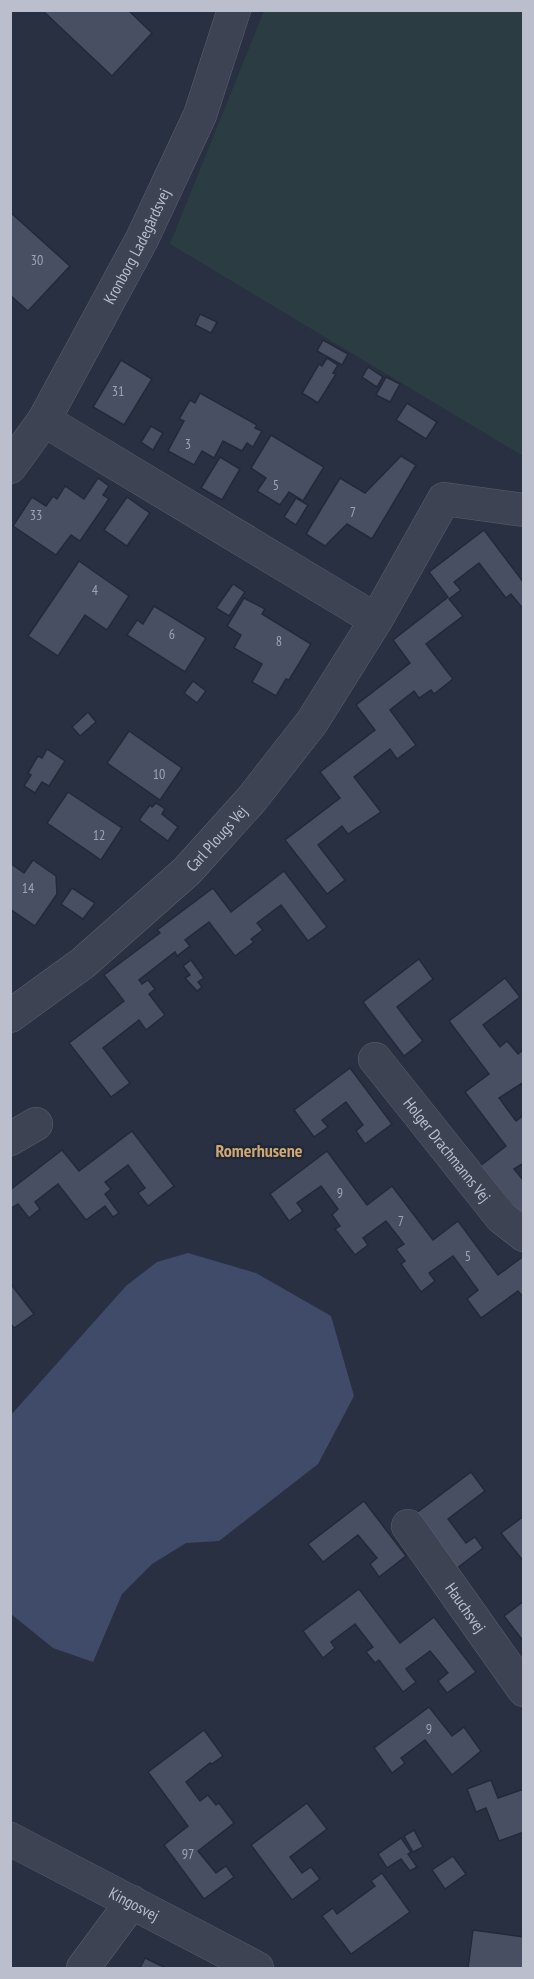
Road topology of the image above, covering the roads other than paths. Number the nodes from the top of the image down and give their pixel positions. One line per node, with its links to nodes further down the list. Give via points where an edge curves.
1 (234, 10): 2 (street, Kronborg Ladegårdsvej, via 200,115 176,167 142,239)
2 (44, 420): 3 (street, Kronborg Ladegårdsvej); 5 (street)
3 (10, 467)
4 (524, 510): 5 (street, Carl Plougs Vej, via 444,499)
5 (376, 620): 6 (street, Carl Plougs Vej, via 312,722 251,800 187,871 83,963)
6 (10, 1016)
7 (375, 1059): 8 (street, Holger Drachmanns Vej, via 501,1217)
8 (524, 1235)
9 (408, 1526): 10 (street, Hauchsvej)
10 (524, 1690)
11 (10, 1839): 12 (street, Kingosvej)
12 (132, 1902): 13 (street); 14 (street, Kingosvej)
13 (83, 1968)
14 (257, 1968)

